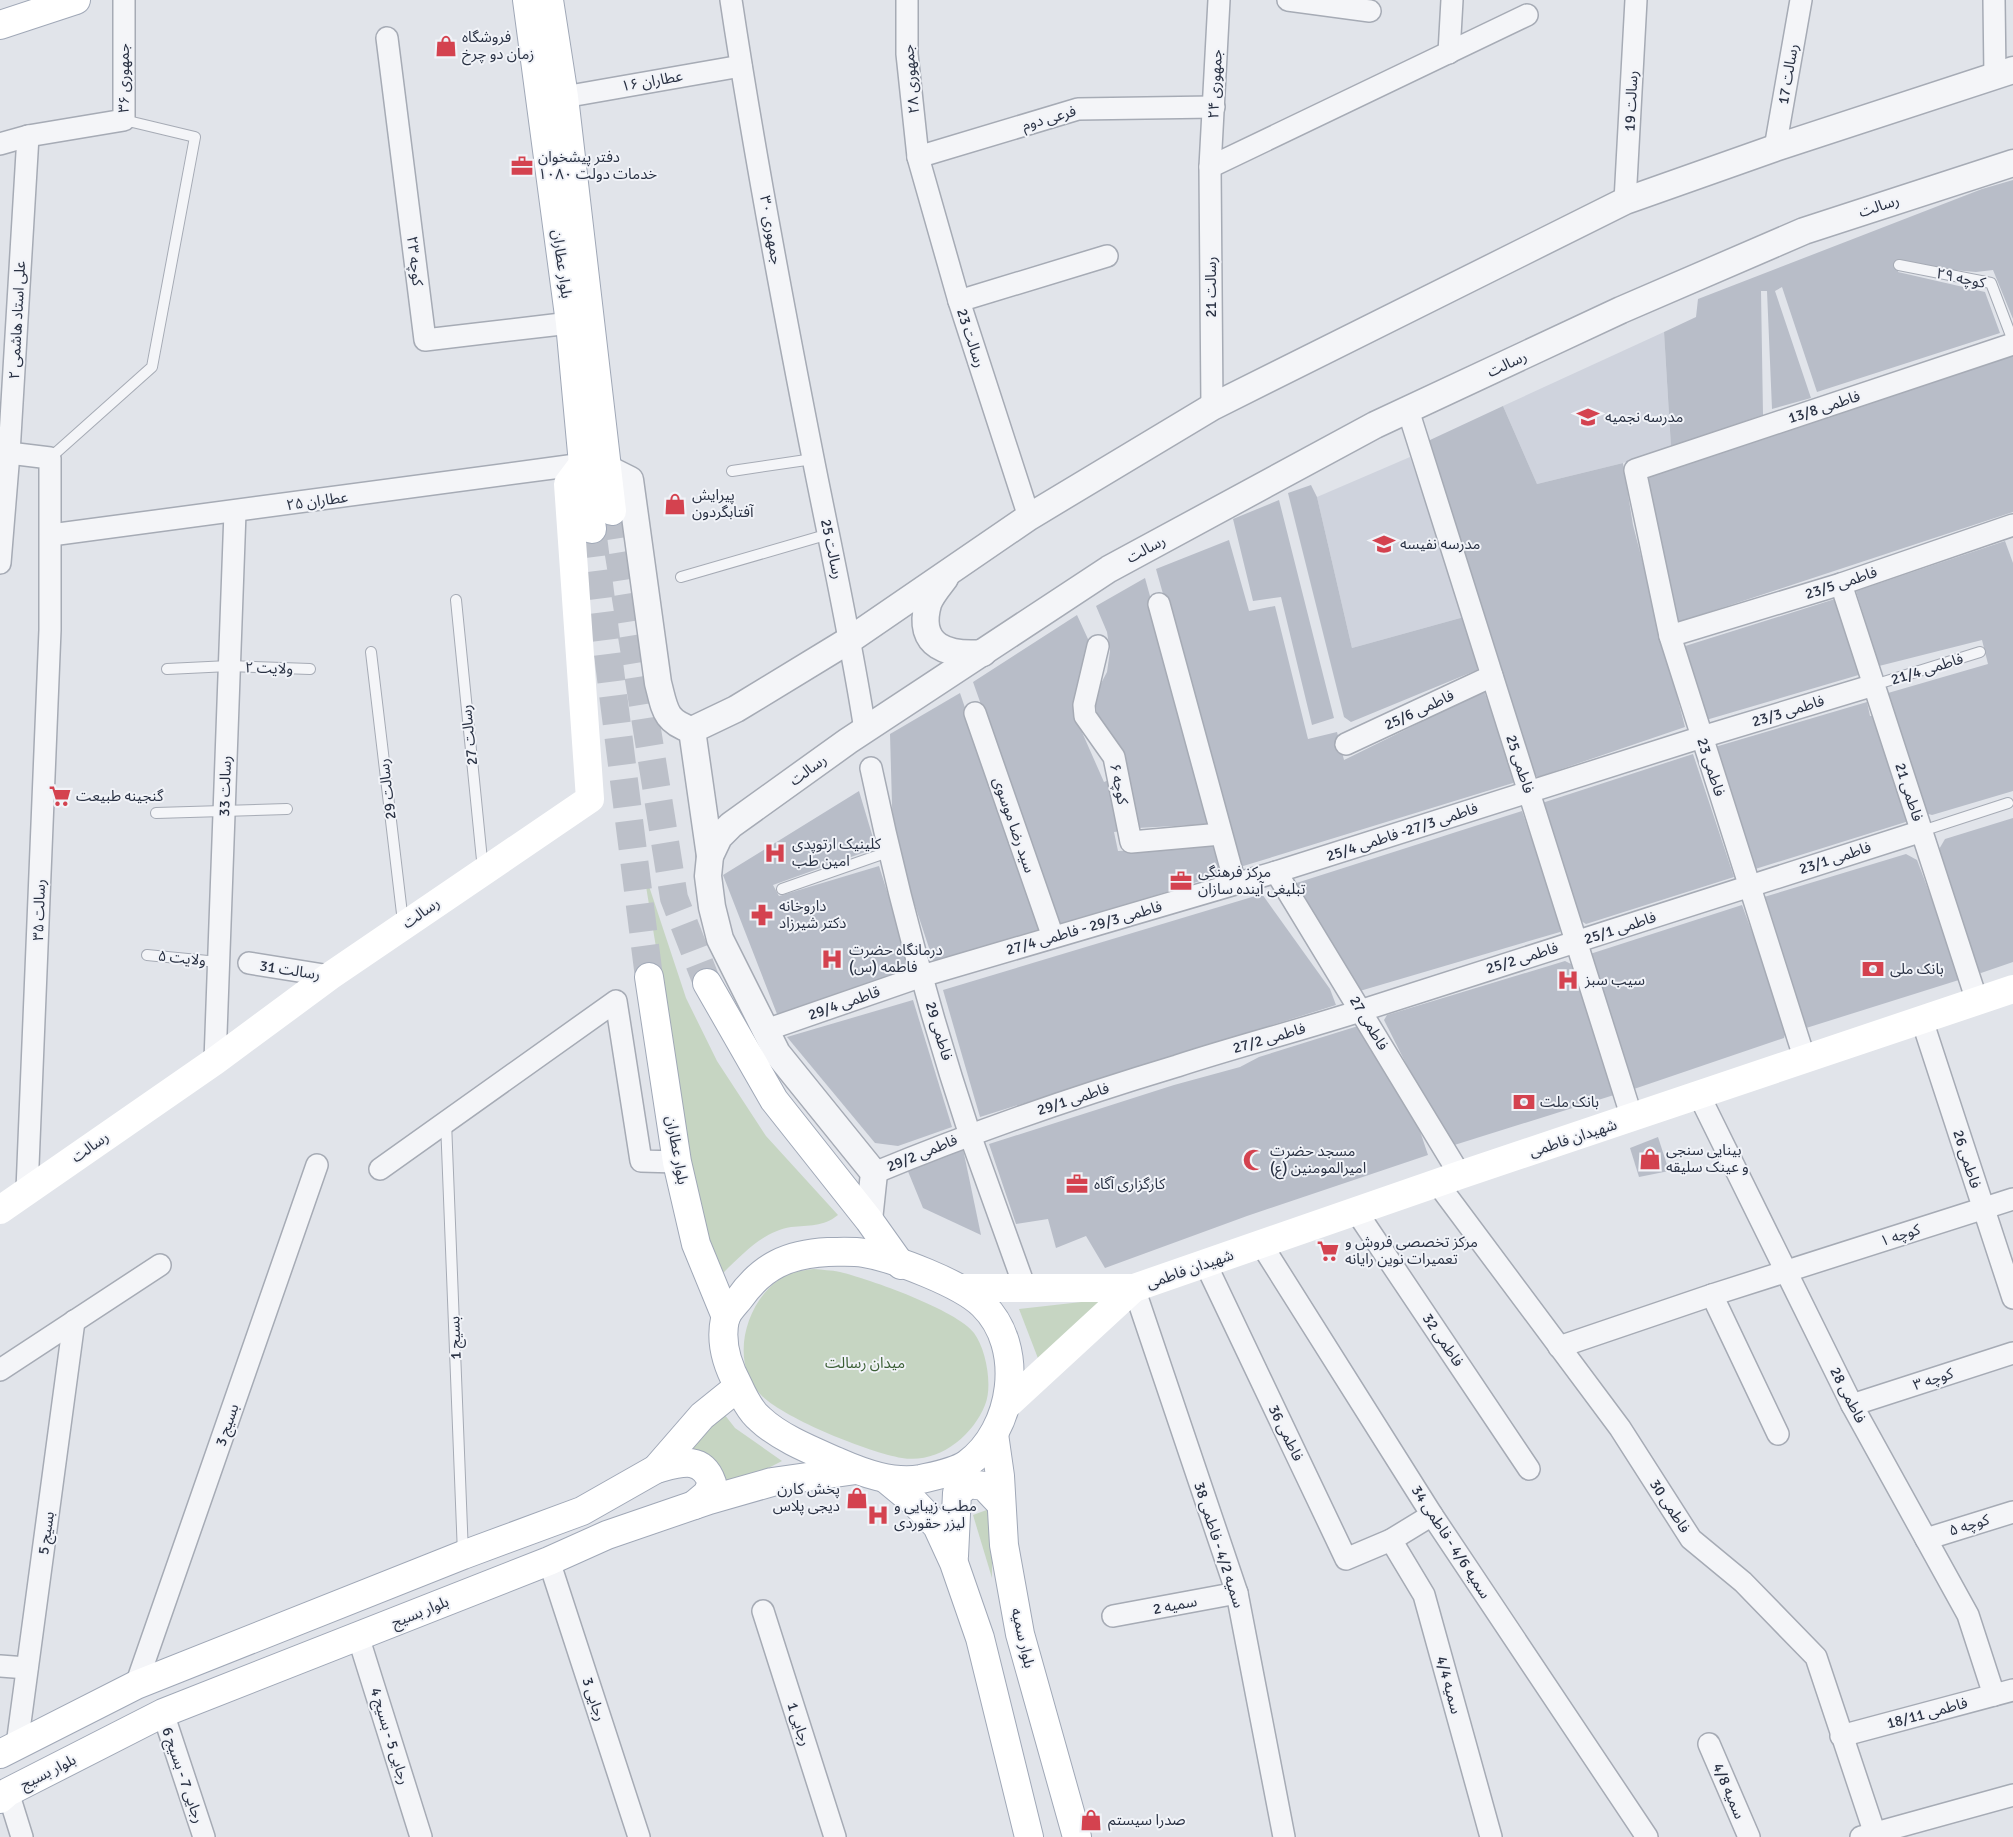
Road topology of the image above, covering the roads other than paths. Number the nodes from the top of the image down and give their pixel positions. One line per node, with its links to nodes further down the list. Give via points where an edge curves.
1 (76, 0): 15 (main road)
2 (124, 0): 22 (street, جمهوری ۳۶)
3 (527, 0): 33 (main road, بلوار عطاران)
4 (549, 0): 20 (main road, بلوار عطاران)
5 (731, 0): 18 (street, جمهوری ۳۰)
6 (907, 0): 26 (street, جمهوری ۲۸, via 907,54)
7 (1219, 0): 21 (street, جمهوری ۲۴)
8 (1288, 0): 13 (street)
9 (1452, 0): 17 (street)
10 (1636, 0): 29 (street, رسالت 19)
11 (1801, 0): 25 (street, رسالت 17)
12 (1994, 0): 19 (street)
13 (1370, 11)
14 (1527, 15): 17 (street)
15 (0, 25)
16 (387, 38): 33 (street, کوچه ۲۳, via 426,340)
17 (1449, 53): 28 (street)
18 (741, 66): 20 (street, عطاران ۱۶); 39 (street, جمهوری ۳۰)
19 (2004, 73): 25 (street)
20 (564, 97): 40 (main road, بلوار عطاران)
21 (1214, 107): 26 (street, فرعی دوم, via 1078,109); 28 (street, جمهوری ۲۴)
22 (124, 120): 23 (street, جمهوری ۳۶); 38 (lane, via 195,136 152,367)
23 (28, 136): 24 (street, جمهوری ۳۶); 37 (street, علی استاد هاشمی ۲)
24 (0, 144)
25 (1775, 148): 29 (street)
26 (918, 157): 32 (street, رسالت 23)
27 (2013, 163): 36 (street, رسالت, via 1804,230 1621,310)
28 (1210, 167): 35 (street, رسالت 21)
29 (1625, 201): 35 (street)
30 (1107, 256): 32 (street)
31 (1900, 265): 34 (lane, کوچه ۲۹, via 1991,283)
32 (958, 301): 44 (street, رسالت 23)
33 (570, 323): 40 (main road, بلوار عطاران)
34 (2013, 343): 41 (street, فاطمی 13/8)
35 (1212, 407): 44 (street)
36 (1408, 410): 60 (street, رسالت, via 1109,568); 64 (street, فاطمی 25)
37 (9, 453): 38 (street); 49 (street, علی استاد هاشمی ۲)
38 (50, 458): 48 (street, رسالت ۳۵)
39 (813, 459): 42 (lane); 47 (street, رسالت 25)
40 (594, 466): 43 (street, عطاران ۲۵); 45 (main road, بلوار عطاران); 67 (street, via 630,480 658,683 666,714 677,725); 82 (main road, رسالت, via 568,484 590,799)
41 (1635, 470): 55 (street, فاطمی 23)
42 (732, 471)
43 (235, 512): 48 (street, عطاران ۲۵); 61 (street, رسالت 33)
44 (1029, 517): 50 (street)
45 (602, 520)
46 (2013, 526): 52 (street, فاطمی 23/5)
47 (829, 534): 51 (lane); 56 (street, رسالت 25)
48 (51, 535): 115 (street, رسالت ۳۵)
49 (0, 563)
50 (948, 573): 56 (street); 60 (street, via 928,603 926,620 929,636 943,650 962,655)
51 (681, 577)
52 (1841, 584): 55 (street, فاطمی 23/5); 65 (street, فاطمی 21)
53 (456, 600): 82 (lane, رسالت 27)
54 (1160, 604): 79 (street)
55 (1670, 636): 69 (street, فاطمی 23)
56 (851, 639): 67 (street, via 736,709); 68 (street, رسالت 25)
57 (1098, 646): 79 (street, کوچه ۶, via 1084,705 1085,716 1114,757 1131,842)
58 (371, 652): 88 (lane, رسالت 29)
59 (1980, 652): 65 (lane, فاطمی 21/4)
60 (983, 653): 68 (street, رسالت)
61 (229, 666): 62 (lane, ولایت ۲); 63 (lane, ولایت ۲); 76 (street, رسالت 33)
62 (167, 669)
63 (310, 669)
64 (1492, 676): 70 (street, فاطمی 25/6); 73 (street, فاطمی 25)
65 (1874, 685): 69 (street, فاطمی 23/3); 78 (street, فاطمی 21)
66 (975, 713): 89 (street, سید رضا موسوی)
67 (692, 730): 81 (street)
68 (865, 730): 81 (street, رسالت, via 731,825 719,837)
69 (1702, 737): 71 (street, فاطمی 23/3); 85 (street, فاطمی 23)
70 (1346, 744)
71 (1614, 764): 73 (street, فاطمی 27/3- فاطمی 25/4)
72 (871, 768): 80 (street, فاطمی 29)
73 (1529, 791): 83 (street, فاطمی 27/3- فاطمی 25/4); 90 (street, فاطمی 25)
74 (2008, 803): 78 (lane)
75 (287, 809): 76 (lane)
76 (224, 812): 77 (lane); 92 (street, رسالت 33)
77 (156, 813)
78 (1922, 831): 85 (street, فاطمی 23/1); 99 (street, فاطمی 21)
79 (1221, 834): 84 (street)
80 (888, 852): 86 (lane); 95 (street, فاطمی 29)
81 (710, 856): 102 (street, رسالت, via 708,876 720,939)
82 (483, 871): 88 (main road, رسالت)
83 (1276, 872): 84 (street, فاطمی 29/3 - فاطمی 27/4); 100 (street, فاطمی 27)
84 (1235, 883): 89 (street, فاطمی 29/3 - فاطمی 27/4)
85 (1749, 886): 87 (street, فاطمی 23/1); 103 (street, فاطمی 23)
86 (782, 889)
87 (1664, 913): 90 (street, فاطمی 25/1)
88 (403, 926): 94 (main road, رسالت)
89 (1053, 937): 95 (street, فاطمی 29/3 - فاطمی 27/4)
90 (1577, 942): 100 (street, فاطمی 25/2); 107 (street, فاطمی 25)
91 (147, 955): 92 (lane, ولایت ۵)
92 (218, 962): 104 (street, رسالت 33)
93 (249, 964): 94 (street, رسالت 31)
94 (330, 976): 104 (main road, رسالت)
95 (922, 976): 102 (street, قاطمی 29/4); 109 (street, فاطمی 29)
96 (649, 977): 110 (main road, بلوار عطاران)
97 (707, 983): 120 (main road, via 774,1100)
98 (2013, 989): 99 (main road, شهیدان فاطمی)
99 (1977, 1001): 101 (main road, شهیدان فاطمی)
100 (1362, 1011): 105 (street, فاطمی 27/2); 114 (street, فاطمی 27)
101 (1922, 1020): 103 (main road, شهیدان فاطمی); 117 (street, فاطمی 26)
102 (766, 1030): 113 (street, رسالت, via 777,1052)
103 (1805, 1060): 106 (main road, شهیدان فاطمی)
104 (215, 1061): 115 (main road, رسالت)
105 (1176, 1066): 109 (street, فاطمی 29/1)
106 (1699, 1095): 107 (main road, شهیدان فاطمی); 125 (street, فاطمی 28)
107 (1632, 1118): 114 (main road, شهیدان فاطمی)
108 (446, 1122): 110 (street, via 616,1001 641,1161); 112 (street); 151 (lane, بسیج 1)
109 (970, 1134): 113 (street, فاطمی 29/2); 127 (street, فاطمی 29)
110 (677, 1162): 131 (main road, بلوار عطاران, via 696,1244)
111 (317, 1165): 160 (street, بسیج 3)
112 (380, 1169)
113 (874, 1173): 120 (street)
114 (1449, 1180): 119 (main road, شهیدان فاطمی); 133 (street, فاطمی 30)
115 (28, 1190): 118 (main road, رسالت)
116 (2013, 1199): 117 (street, کوچه ۱)
117 (1983, 1209): 125 (street, کوچه ۱); 130 (street, فاطمی 26)
118 (0, 1210)
119 (1356, 1211): 121 (main road, شهیدان فاطمی); 142 (street, فاطمی 32)
120 (869, 1220): 124 (main road)
121 (1263, 1243): 122 (main road, شهیدان فاطمی); 148 (street, سمیه 4/6 - فاطمی 34)
122 (1207, 1262): 128 (main road, شهیدان فاطمی); 150 (street, فاطمی 36, via 1346,1559)
123 (160, 1265): 132 (street)
124 (901, 1265): 126 (main road); 131 (main road, via 864,1253 802,1253 775,1264 749,1284)
125 (1786, 1272): 129 (street, کوچه ۱); 137 (street, فاطمی 28)
126 (961, 1288): 127 (main road); 138 (main road, via 984,1305 998,1326 1009,1373)
127 (1025, 1288): 128 (main road)
128 (1134, 1288): 138 (main road); 154 (street, سمیه 4/2 - فاطمی 38)
129 (1712, 1296): 133 (street, کوچه ۱); 140 (street)
130 (2013, 1298)
131 (726, 1317): 136 (main road, via 726,1362)
132 (74, 1321): 135 (street); 159 (street, بسیج 5)
133 (1559, 1347): 163 (street, فاطمی 30, via 1620,1428 1690,1539 1743,1582 1816,1657)
134 (2013, 1353): 137 (street, کوچه ۳)
135 (0, 1370)
136 (738, 1387): 141 (main road, via 702,1416); 143 (main road, via 759,1419 806,1448)
137 (1852, 1405): 149 (street, فاطمی 28)
138 (1006, 1406): 139 (main road)
139 (994, 1434): 144 (main road, via 965,1465 919,1479); 145 (main road, بلوار سمیه)
140 (1778, 1434)
141 (656, 1469): 146 (main road, via 681,1462 693,1463 708,1472 712,1483 707,1494); 151 (main road, via 582,1511)
142 (1529, 1469)
143 (856, 1470): 144 (main road); 146 (main road, بلوار بسیج, via 772,1482)
144 (886, 1478): 153 (main road, via 937,1526)
145 (1001, 1504): 153 (main road, via 984,1486 969,1484 957,1493); 175 (main road, بلوار سمیه, via 1004,1544 1020,1634)
146 (694, 1505): 152 (main road, بلوار بسیج, via 606,1535)
147 (2013, 1512): 149 (street, کوچه ۵)
148 (1432, 1515): 150 (street); 178 (street, سمیه 4/6 - فاطمی 34)
149 (1926, 1538): 161 (street, فاطمی 28, via 1968,1615)
150 (1391, 1540): 177 (street, سمیه 4/4, via 1424,1595)
151 (463, 1555): 160 (main road)
152 (549, 1560): 157 (main road, بلوار بسیج); 172 (street, رجایی 3)
153 (954, 1563): 174 (main road, via 980,1638)
154 (1237, 1593): 156 (street, سمیه 2); 176 (street, سمیه 4/2 - فاطمی 38)
155 (763, 1611): 173 (street, رجایی 1)
156 (1113, 1616)
157 (358, 1636): 162 (main road, بلوار بسیج); 171 (street, رجایی 5 - بسیج 4)
158 (0, 1666): 159 (street)
159 (27, 1668): 165 (street, بسیج 5)
160 (136, 1685): 165 (main road)
161 (2003, 1692): 163 (street, فاطمی 18/11)
162 (163, 1713): 166 (main road, بلوار بسیج); 170 (street, رجایی 7 - بسیج 6)
163 (1841, 1736): 168 (street, فاطمی 30)
164 (1709, 1744): 179 (street, سمیه 4/8)
165 (9, 1750)
166 (4, 1795): 169 (street)
167 (2013, 1795): 168 (street)
168 (1870, 1836)
169 (22, 1837)
170 (204, 1837)
171 (421, 1837)
172 (639, 1837)
173 (835, 1837)
174 (1029, 1837)
175 (1077, 1837)
176 (1284, 1837)
177 (1491, 1837)
178 (1647, 1837)
179 (1749, 1837)

